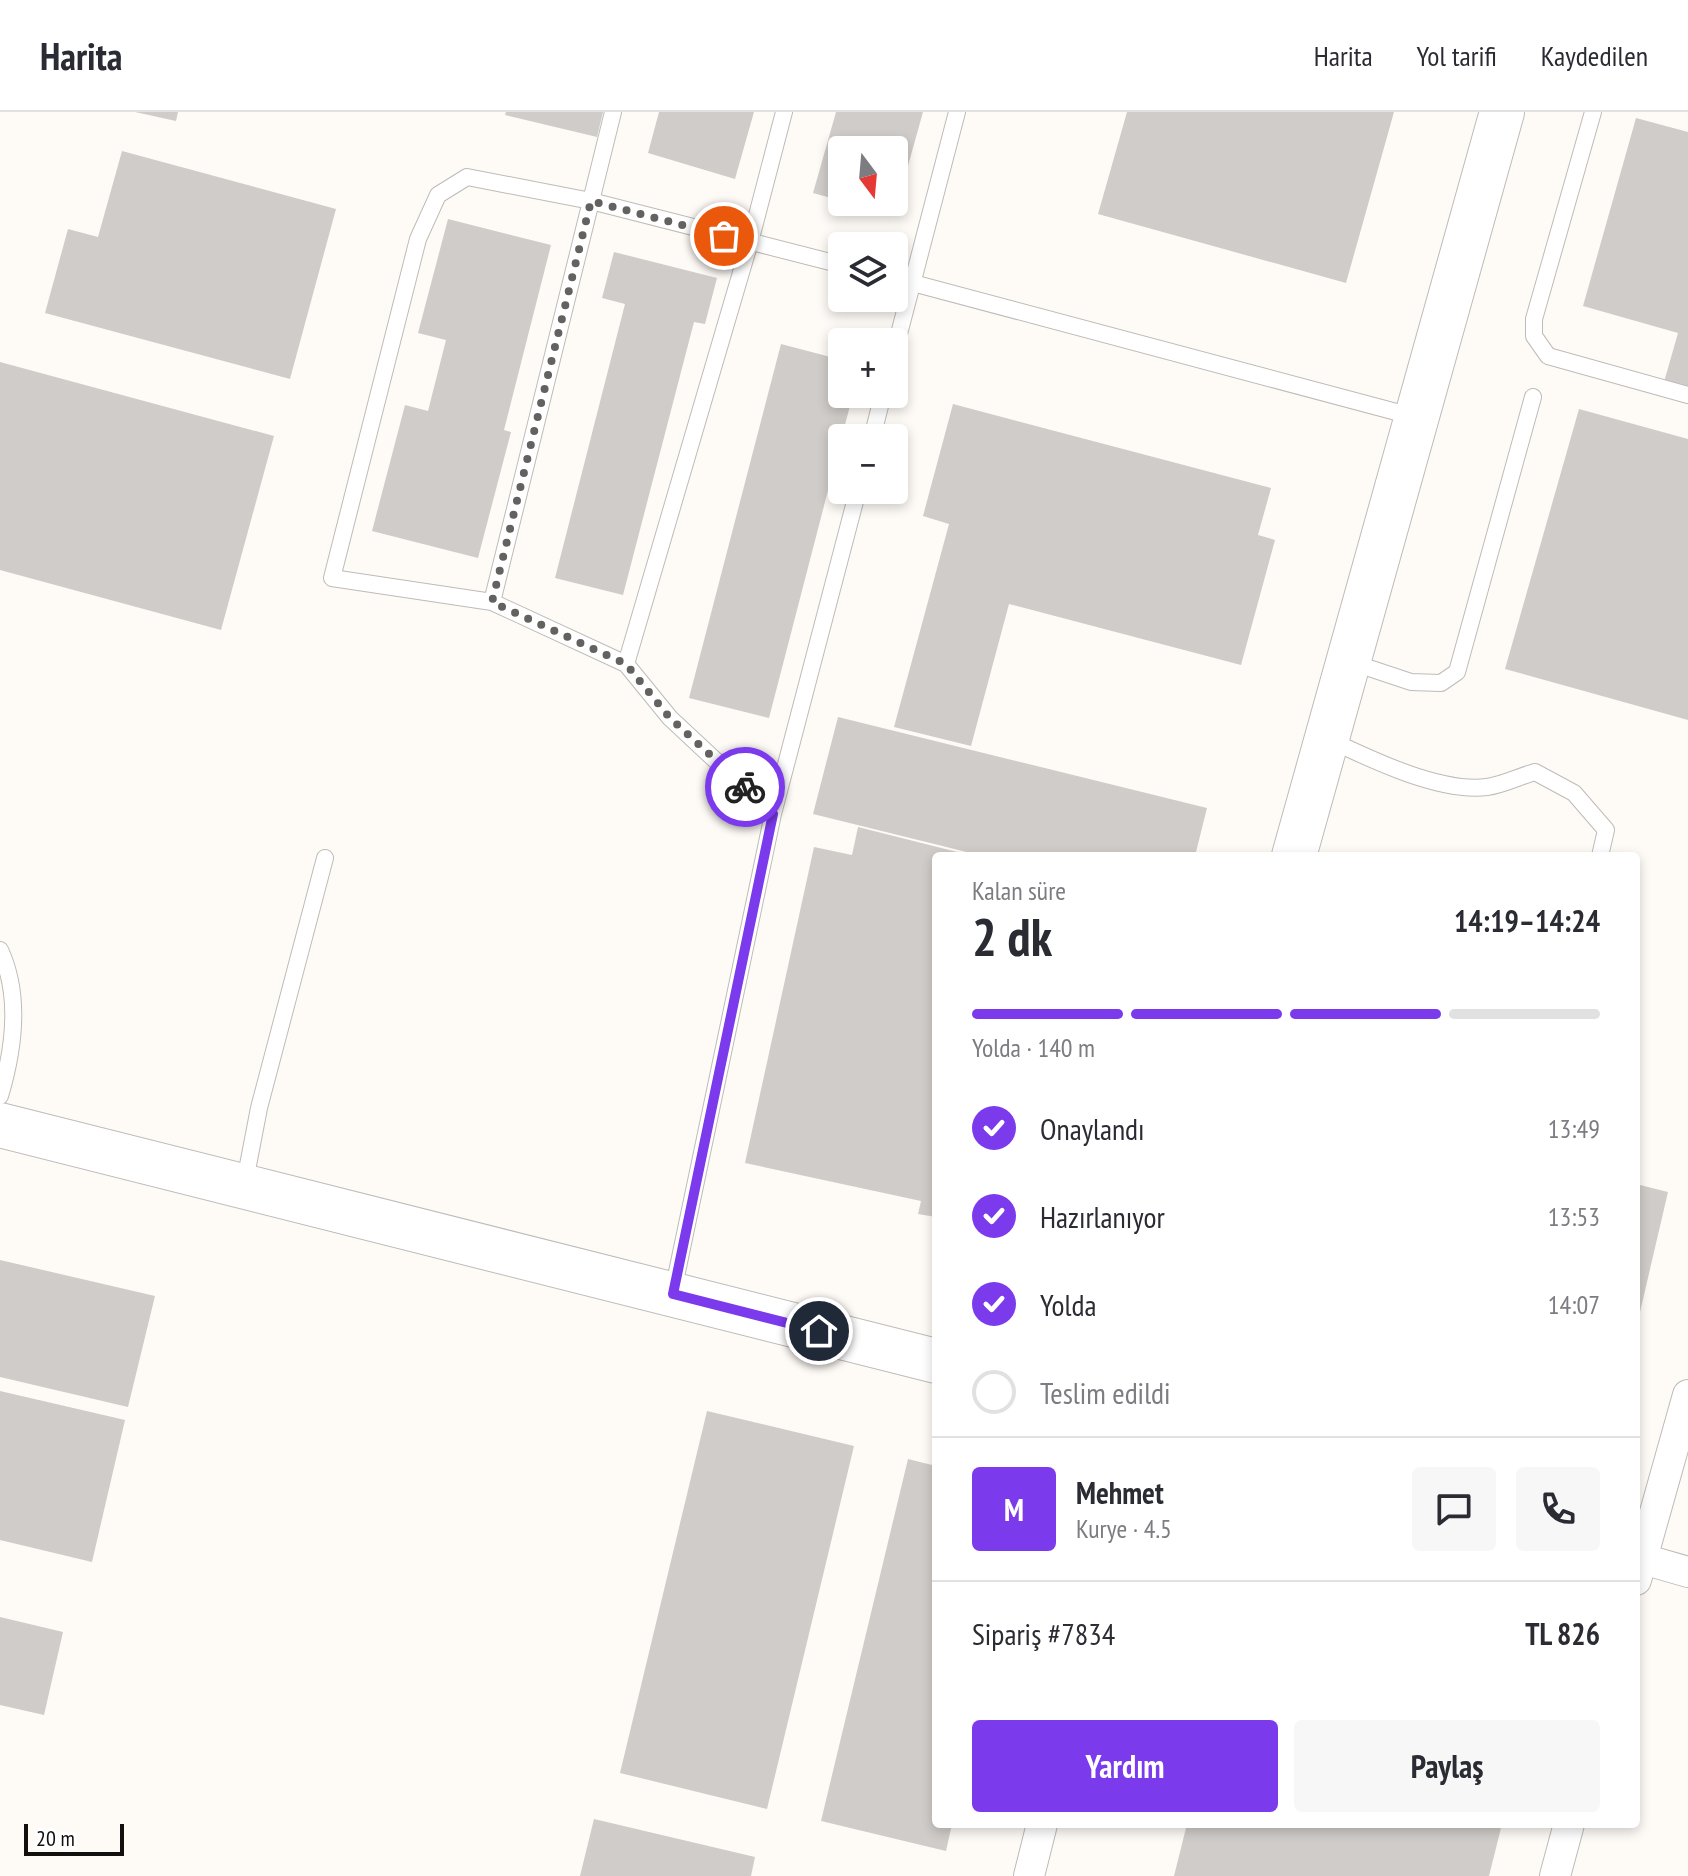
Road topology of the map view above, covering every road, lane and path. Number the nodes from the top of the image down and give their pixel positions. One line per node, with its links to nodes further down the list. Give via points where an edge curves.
1 (613, 112): 6 (lane)
2 (784, 112): 7 (lane)
3 (957, 112): 10 (lane)
4 (1502, 112): 14 (street)
5 (1593, 112): 12 (lane, via 1534,319 1534,336 1548,356)
6 (591, 201): 7 (lane); 16 (lane); 16 (lane, via 467,177 438,195 418,239 332,578)
7 (750, 242): 8 (lane); 18 (lane)
8 (828, 262)
9 (908, 282): 10 (lane)
10 (912, 283): 11 (lane); 14 (lane)
11 (900, 328)
12 (1688, 395)
13 (1533, 397): 17 (lane, via 1457,672 1441,683 1411,682)
14 (1417, 418): 17 (street)
15 (854, 504): 20 (lane)
16 (492, 602): 18 (lane)
17 (1349, 661): 19 (street)
18 (626, 664): 20 (lane, via 670,718)
19 (1327, 739): 21 (street); 22 (lane, via 1439,783 1487,787 1535,772 1574,793 1606,830)
20 (773, 814): 28 (lane)
21 (1295, 852)
22 (1601, 852)
23 (325, 858): 27 (lane, via 259,1108)
24 (0, 950): 25 (lane, via 9,970 15,1014)
25 (0, 1096)
26 (0, 1125): 27 (street)
27 (244, 1186): 28 (street)
28 (673, 1294): 29 (street)
29 (932, 1360)
30 (1688, 1395): 31 (street)
31 (1640, 1558)
32 (1640, 1565): 33 (street)
33 (1688, 1572)
34 (1041, 1828): 36 (street)
35 (1568, 1828): 37 (street)
36 (1029, 1876)
37 (1555, 1876)

